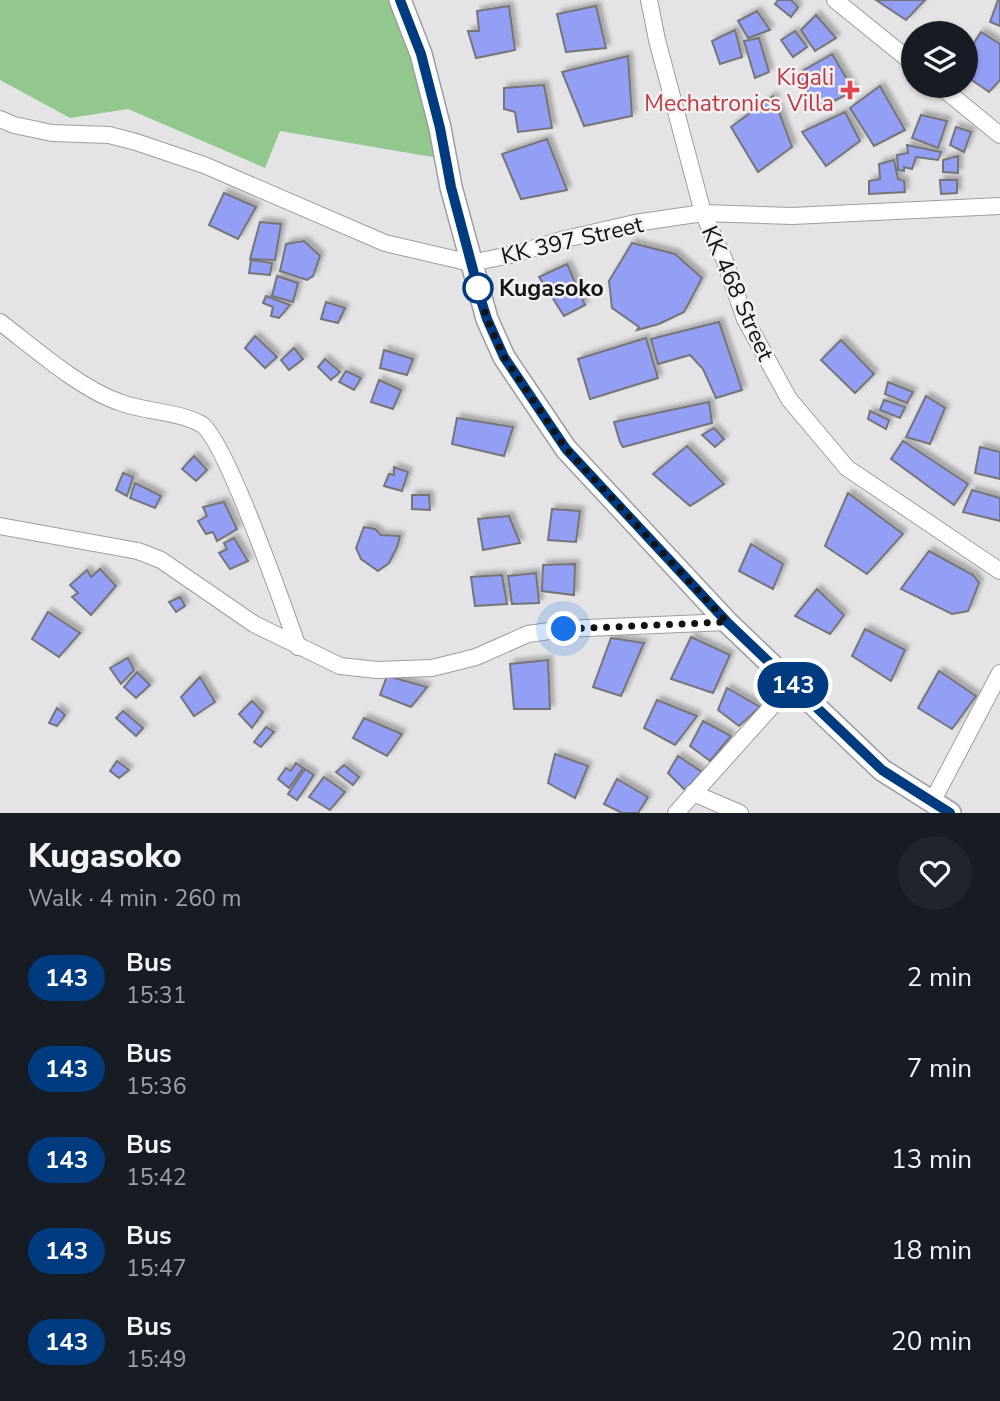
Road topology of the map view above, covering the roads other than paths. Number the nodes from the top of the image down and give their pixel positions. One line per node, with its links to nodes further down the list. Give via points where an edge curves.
1 (400, 0): 10 (main road, via 421,54)
2 (649, 0): 9 (street, KK 468 Street)
3 (835, 0): 4 (street)
4 (901, 53)
5 (955, 98): 7 (street)
6 (0, 119): 10 (street, KK 397 Street, via 52,133 110,135 136,142 215,170 385,243)
7 (1000, 135)
8 (1000, 206): 9 (street, KK 397 Street, via 792,216)
9 (703, 213): 10 (street, KK 397 Street, via 635,223); 13 (street, KK 468 Street, via 745,319 789,399 846,468)
10 (471, 263): 14 (main road, via 504,357 566,449)
11 (0, 322): 15 (street, via 92,389 118,402 203,425 229,469)
12 (0, 526): 15 (street, via 138,551 161,560 254,624)
13 (1000, 571)
14 (727, 622): 15 (street, via 528,634 476,657 432,668 340,666); 17 (main road)
15 (299, 647)
16 (1000, 673): 19 (street)
17 (792, 684): 18 (street); 19 (main road, via 882,770)
18 (693, 793): 20 (street); 21 (street)
19 (941, 808)
20 (676, 813)
21 (740, 813)

